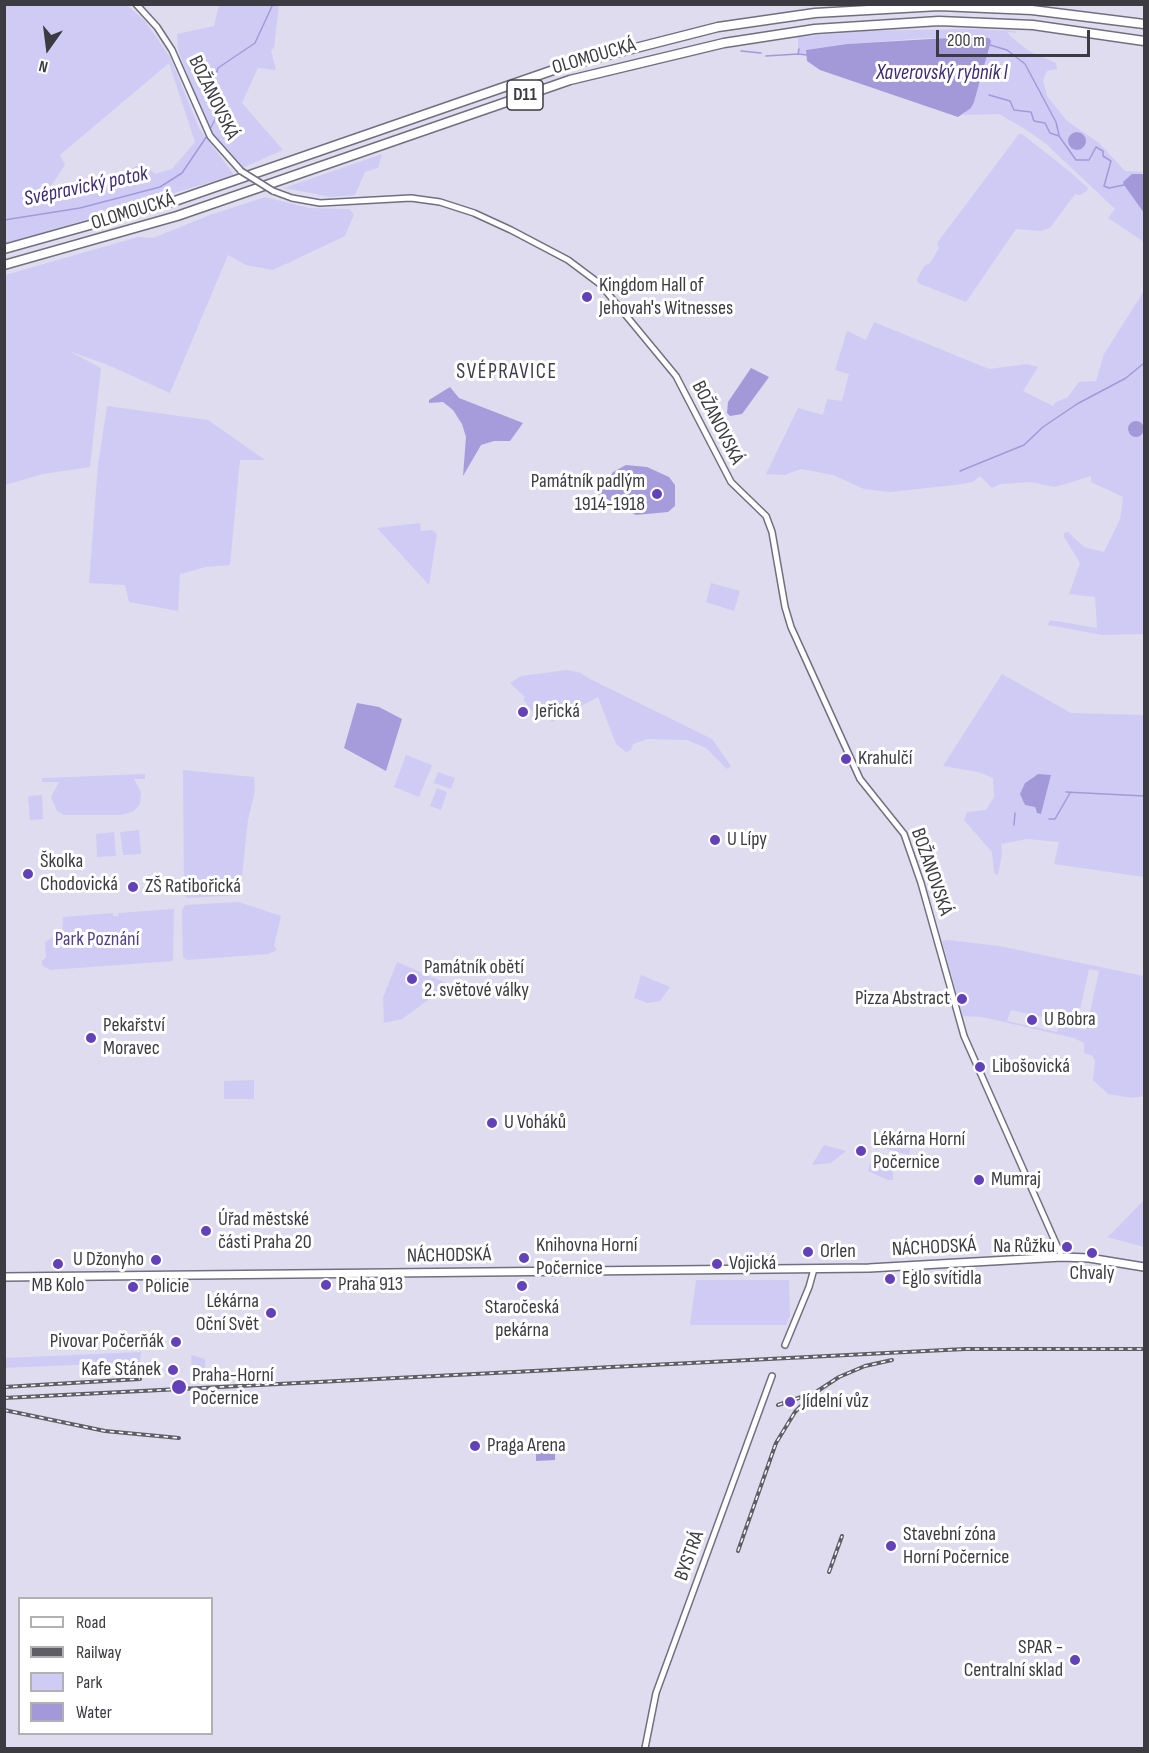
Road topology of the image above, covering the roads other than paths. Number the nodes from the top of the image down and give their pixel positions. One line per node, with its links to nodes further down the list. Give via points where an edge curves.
1 (136, 4): 6 (street, BOŽANOVSKÁ, bridge, via 172,50 209,134 241,171 292,198 320,203 411,198 440,202 511,230 568,260 600,284 676,376 731,482 766,516 791,627 860,779 904,834 964,1036)
2 (1144, 24): 4 (highway, OLOMOUCKÁ / D11, via 1032,10 939,6 814,13 718,27 565,66 172,202)
3 (1144, 41): 5 (highway, OLOMOUCKÁ / D11, via 1033,25 939,21 815,28 702,47 570,80 187,212)
4 (4, 249)
5 (4, 265)
6 (1062, 1257): 7 (main road, NÁCHODSKÁ); 8 (main road, NÁCHODSKÁ)
7 (1144, 1267)
8 (814, 1269): 9 (main road, NÁCHODSKÁ); 10 (street)
9 (4, 1277)
10 (785, 1345)
11 (772, 1376): 12 (street, BYSTRÁ, via 656,1693)
12 (645, 1749)

